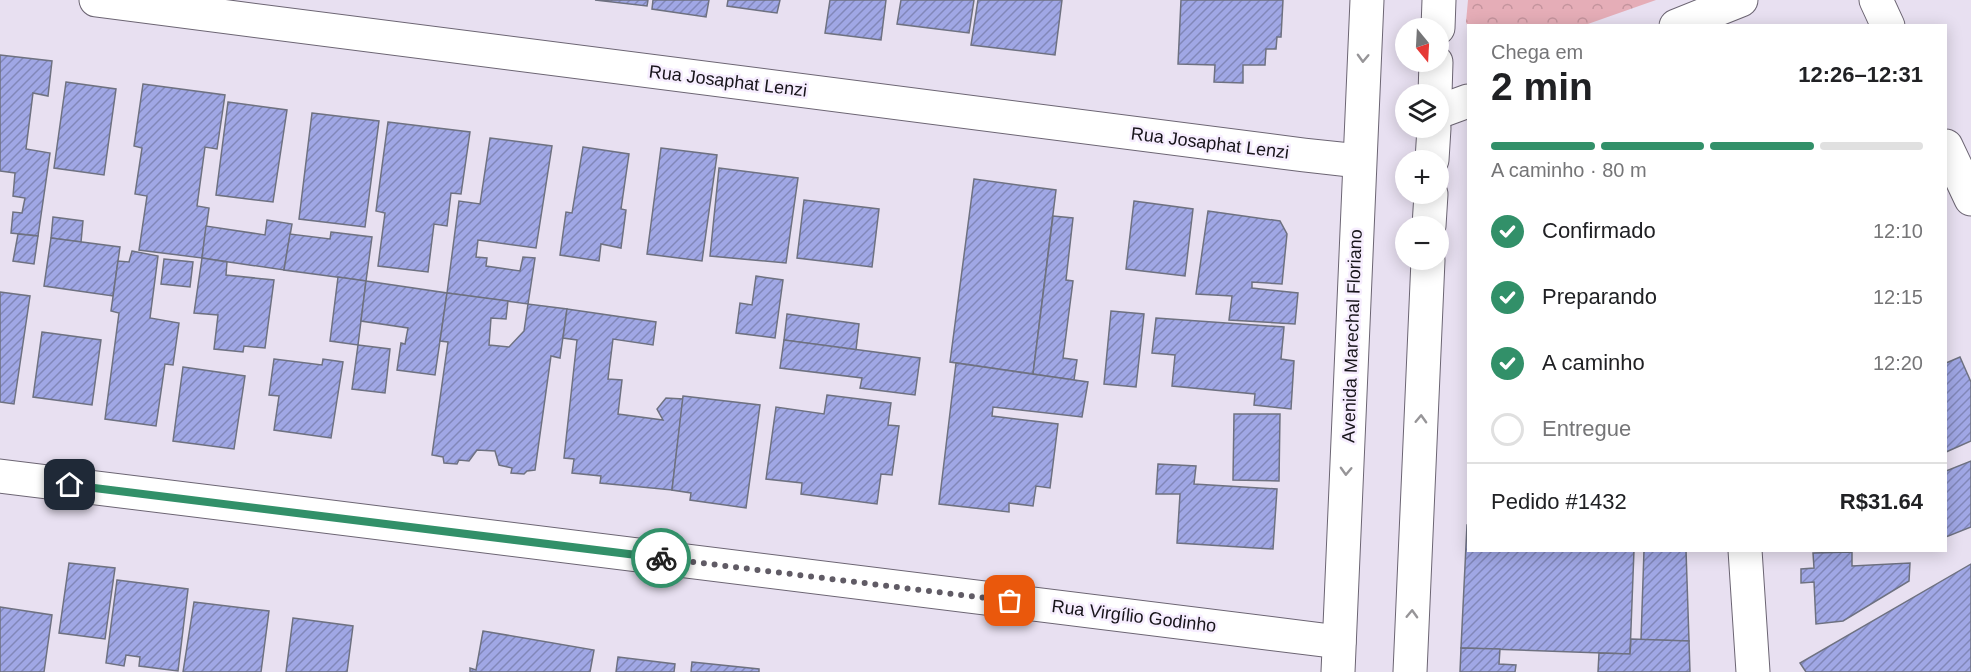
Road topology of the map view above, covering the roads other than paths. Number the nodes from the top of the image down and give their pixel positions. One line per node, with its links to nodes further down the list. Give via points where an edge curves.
1 (96, 0): 13 (street, Rua Josaphat Lenzi)
2 (1367, 0): 13 (street, Avenida Marechal Floriano, one-way to 13)
3 (1439, 0): 6 (street)
4 (1741, 0): 7 (street)
5 (1876, 0): 9 (street)
6 (1438, 18)
7 (1711, 19): 8 (street)
8 (1686, 24)
9 (1887, 24)
10 (1467, 100): 11 (street)
11 (1449, 108)
12 (1947, 148): 14 (street)
13 (1359, 161): 18 (street, Avenida Marechal Floriano, one-way to 18)
14 (1971, 199)
15 (1428, 270): 19 (street, one-way to 15)
16 (0, 476): 18 (street, Rua Virgílio Godinho)
17 (1745, 552): 20 (street)
18 (1338, 657)
19 (1410, 672)
20 (1753, 672)

